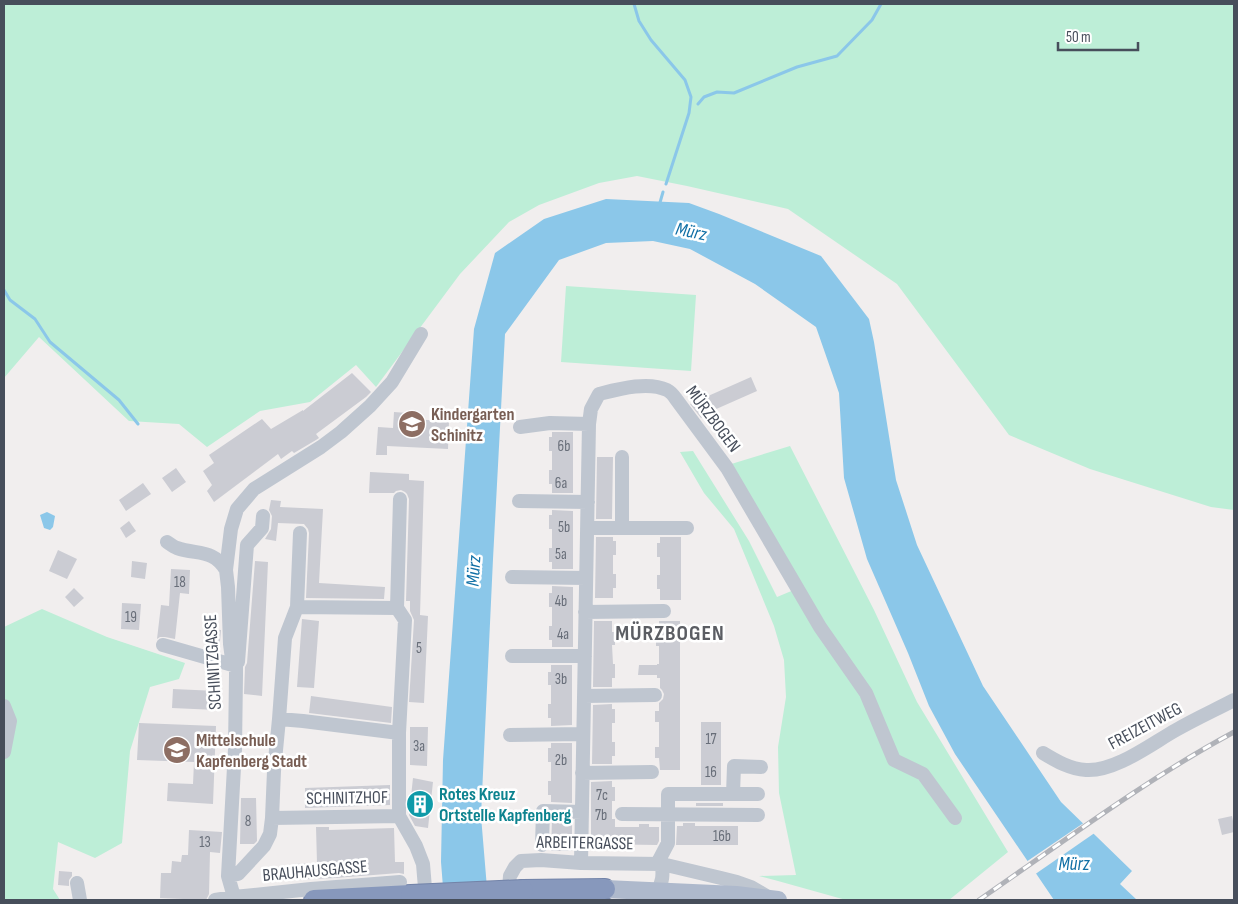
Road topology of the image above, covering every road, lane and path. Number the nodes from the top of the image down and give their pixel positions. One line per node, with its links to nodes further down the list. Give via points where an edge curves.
1 (422, 334): 14 (street, SCHINITZGASSE, via 392,382 370,406 321,447 254,489 237,509 230,529)
2 (589, 424): 3 (street, via 550,423); 7 (street, MÜRZBOGEN); 46 (street, MÜRZBOGEN, via 591,409 599,394 637,386 669,391 676,398 727,468 820,627 866,693 894,760 923,774)
3 (520, 427)
4 (622, 457): 10 (street)
5 (400, 498): 18 (street, SCHINITZHOF)
6 (518, 501): 7 (street)
7 (588, 502): 9 (street, MÜRZBOGEN)
8 (263, 516): 24 (street, via 262,528 247,545)
9 (587, 528): 10 (street); 16 (street, MÜRZBOGEN)
10 (622, 528): 11 (street)
11 (687, 528)
12 (300, 533): 17 (street)
13 (167, 542): 14 (street, via 176,548 212,556)
14 (226, 570): 24 (street, SCHINITZGASSE, via 231,652)
15 (512, 577): 16 (street)
16 (586, 578): 20 (street, MÜRZBOGEN)
17 (297, 607): 18 (street); 29 (street, via 285,638)
18 (397, 608): 30 (street, SCHINITZHOF, via 405,620)
19 (664, 611): 20 (street)
20 (586, 612): 23 (street, MÜRZBOGEN)
21 (163, 645): 24 (street)
22 (512, 656): 23 (street)
23 (585, 656): 26 (street, MÜRZBOGEN)
24 (236, 671): 50 (street, SCHINITZGASSE)
25 (655, 695): 26 (street)
26 (584, 696): 31 (street, MÜRZBOGEN)
27 (1234, 700): 34 (street, FREIZEITWEG, via 1124,761 1103,768 1076,768)
28 (4, 706): 33 (street, via 10,722)
29 (279, 719): 30 (street); 45 (street)
30 (398, 733): 44 (street, SCHINITZHOF)
31 (583, 734): 32 (street); 37 (street, MÜRZBOGEN)
32 (510, 735)
33 (4, 752)
34 (1043, 753)
35 (761, 767): 38 (street, via 734,766)
36 (652, 772): 37 (street)
37 (582, 773): 40 (street, MÜRZBOGEN)
38 (733, 794): 39 (street); 42 (street, via 668,794)
39 (758, 794)
40 (582, 812): 47 (street, via 543,811); 48 (street, MÜRZBOGEN)
41 (622, 814): 42 (street)
42 (668, 814): 43 (street); 49 (street, via 668,843)
43 (758, 815)
44 (398, 816): 45 (street, SCHINITZHOF); 54 (street, via 423,864)
45 (272, 818): 50 (street, via 264,846 238,874)
46 (955, 818)
47 (542, 845)
48 (581, 863): 49 (street, ARBEITERGASSE); 56 (street, ARBEITERGASSE, via 522,861 510,876)
49 (659, 864): 53 (street, via 663,878); 63 (street, ARBEITERGASSE, via 737,882)
50 (228, 876): 57 (street, SCHINITZGASSE)
51 (76, 883): 58 (street)
52 (605, 889): 53 (main road); 56 (highway); 61 (street)
53 (657, 891): 55 (main road)
54 (413, 892): 56 (highway, bridge); 57 (street, BRAUHAUSGASSE, via 311,889); 60 (highway)
55 (720, 894): 62 (street); 63 (main road)
56 (515, 895)
57 (234, 898): 59 (street, BRAUHAUSGASSE)
58 (80, 900)
59 (215, 900)
60 (314, 900)
61 (630, 900)
62 (701, 900)
63 (775, 900)

